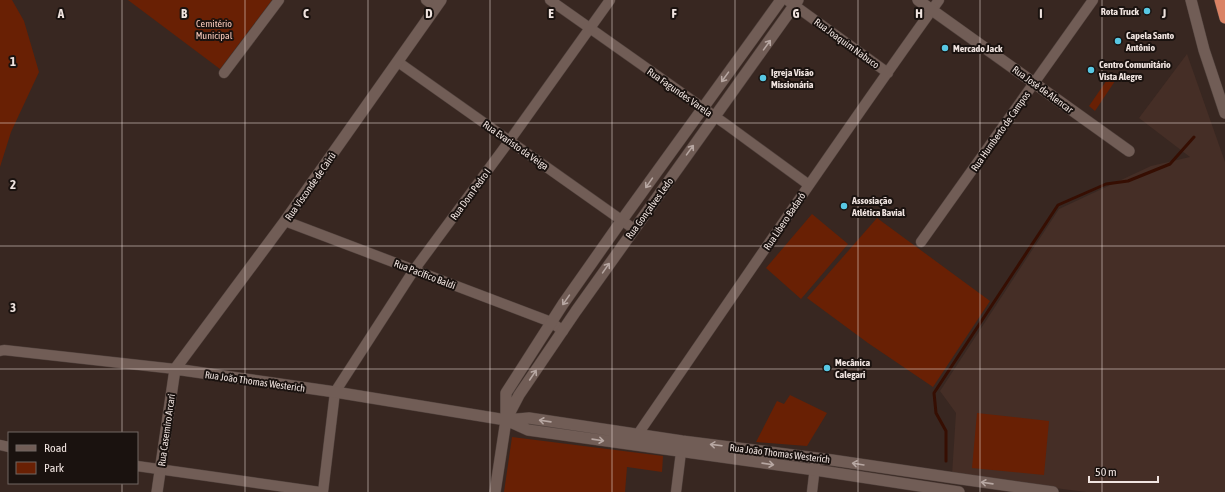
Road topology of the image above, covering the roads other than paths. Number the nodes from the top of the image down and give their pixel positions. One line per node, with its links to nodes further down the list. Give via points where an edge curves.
1 (279, 0): 19 (street)
2 (426, 0): 12 (street)
3 (550, 0): 15 (street, Rua Fagundes Varela)
4 (610, 0): 15 (street, Rua Dom Pedro I)
5 (781, 0): 16 (street, Rua Gonçalves Ledo)
6 (918, 0): 13 (street, Rua José de Alencar)
7 (939, 0): 13 (street, Rua Libero Badaró)
8 (1093, 0): 21 (street, Rua Humberto de Campos)
9 (1191, 0): 23 (street)
10 (1220, 0): 14 (highway)
11 (793, 2): 17 (street, Rua Gonçalves Ledo, one-way to 11); 20 (street, Rua Joaquim Nabuco)
12 (438, 4): 18 (street, Rua Visconde de Cairú)
13 (932, 10): 20 (street, Rua Libero Badaró); 21 (street, Rua José de Alencar)
14 (1225, 18)
15 (590, 28): 22 (street, Rua Fagundes Varela); 25 (street, Rua Dom Pedro I)
16 (743, 52): 17 (street); 22 (street, Rua Gonçalves Ledo, one-way to 22)
17 (755, 61): 24 (street, Rua Gonçalves Ledo)
18 (398, 62): 25 (street, Rua Evaristo da Veiga); 31 (street, Rua Visconde de Cairú)
19 (224, 73)
20 (888, 73): 29 (street, Rua Libero Badaró)
21 (1034, 83): 26 (street, Rua José de Alencar); 33 (street, Rua Humberto de Campos)
22 (703, 108): 24 (street, Rua Fagundes Varela); 27 (street, Rua Gonçalves Ledo)
23 (1225, 113)
24 (715, 117): 28 (street, Rua Gonçalves Ledo, one-way to 24); 29 (street, Rua Fagundes Varela)
25 (510, 140): 30 (street, Rua Evaristo da Veiga); 34 (street, Rua Dom Pedro I)
26 (1129, 151)
27 (663, 163): 28 (street); 30 (street, Rua Gonçalves Ledo, one-way to 30)
28 (675, 172): 32 (street, Rua Gonçalves Ledo)
29 (809, 186): 45 (street, Rua Libero Badaró)
30 (622, 220): 32 (street, Rua Evaristo da Veiga); 35 (street, Rua Gonçalves Ledo)
31 (285, 221): 34 (street, Rua Pacífico Baldi); 40 (street, Rua Visconde de Cairú)
32 (634, 229): 36 (street, Rua Gonçalves Ledo, one-way to 32)
33 (921, 242)
34 (414, 270): 37 (street, Rua Pacífico Baldi); 41 (street, Rua Dom Pedro I)
35 (584, 275): 36 (street); 37 (street, Rua Gonçalves Ledo, one-way to 37)
36 (595, 283): 38 (street, Rua Gonçalves Ledo)
37 (551, 322): 38 (street, Rua Pacífico Baldi); 42 (street, Rua Gonçalves Ledo, via 506,393)
38 (562, 331): 42 (street, Rua Gonçalves Ledo, one-way to 38, via 519,395)
39 (2, 350): 40 (street, Rua João Thomas Westerich)
40 (175, 369): 41 (street, Rua João Thomas Westerich); 52 (street, Rua Casemiro Arcari)
41 (335, 392): 42 (street, Rua João Thomas Westerich); 58 (street)
42 (506, 420): 43 (street, Rua João Thomas Westerich, one-way to 42, via 529,418); 44 (street, Rua João Thomas Westerich, via 528,430); 59 (street, Rua Gonçalves Ledo)
43 (574, 425): 44 (street); 45 (street, Rua João Thomas Westerich)
44 (572, 436): 45 (street, Rua João Thomas Westerich, one-way to 45)
45 (637, 440): 46 (street, Rua João Thomas Westerich)
46 (682, 446): 47 (street, Rua João Thomas Westerich, one-way to 46); 49 (street, Rua João Thomas Westerich); 60 (street)
47 (740, 448): 48 (street, Rua João Thomas Westerich); 49 (street)
48 (816, 458): 51 (street, Rua João Thomas Westerich, one-way to 48); 53 (street)
49 (738, 460): 53 (street, Rua João Thomas Westerich, one-way to 53)
50 (138, 466): 52 (street)
51 (882, 467): 54 (street, Rua João Thomas Westerich); 55 (street)
52 (160, 469): 57 (street, Rua Casemiro Arcari); 58 (street)
53 (814, 470): 55 (street, Rua João Thomas Westerich); 61 (street)
54 (954, 478): 56 (street, Rua João Thomas Westerich, one-way to 54); 62 (street)
55 (880, 481): 62 (street, Rua João Thomas Westerich)
56 (1016, 489): 63 (street, Rua João Thomas Westerich)
57 (157, 492)
58 (322, 492)
59 (495, 492)
60 (676, 492)
61 (812, 492)
62 (954, 492)
63 (1053, 492)

